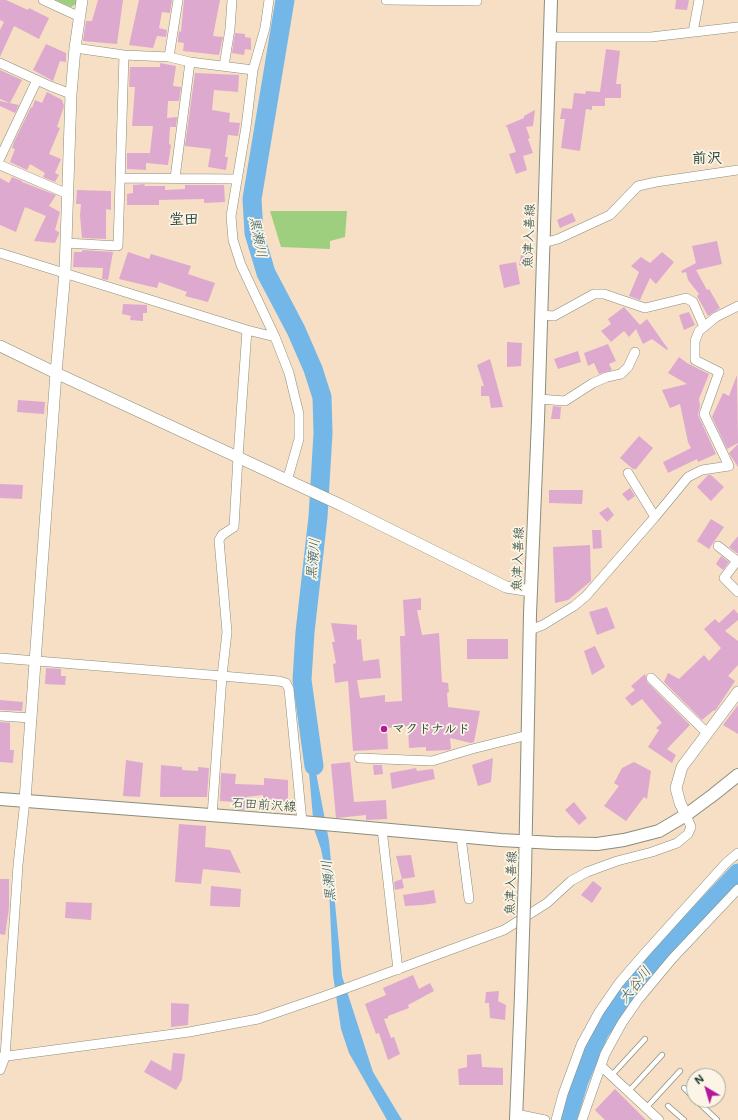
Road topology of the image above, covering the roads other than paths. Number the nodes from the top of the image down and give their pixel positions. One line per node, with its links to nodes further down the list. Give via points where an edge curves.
1 (43, 0): 10 (street)
2 (82, 0): 10 (street)
3 (178, 0): 16 (street)
4 (232, 0): 19 (street)
5 (269, 0): 20 (street, via 265,28)
6 (386, 0): 7 (street)
7 (477, 0)
8 (551, 0): 13 (main road, 魚津入善線)
9 (699, 0): 12 (street)
10 (80, 17): 14 (street)
11 (738, 27): 12 (street)
12 (693, 32): 13 (street, via 651,37)
13 (550, 37): 31 (main road, 魚津入善線)
14 (75, 48): 15 (street); 22 (street)
15 (124, 55): 16 (street); 27 (street)
16 (169, 57): 17 (street)
17 (190, 62): 19 (street); 28 (street)
18 (0, 63): 21 (street)
19 (224, 66): 20 (street)
20 (253, 70): 29 (street, via 246,128)
21 (37, 80): 22 (street); 23 (street)
22 (72, 94): 30 (street)
23 (2, 148): 24 (street)
24 (0, 158)
25 (0, 165): 30 (street)
26 (738, 170): 31 (street, via 638,186 610,215 558,239)
27 (121, 178): 28 (street); 32 (street, via 118,246)
28 (175, 178): 29 (street)
29 (236, 179): 39 (street, via 231,216 232,240)
30 (68, 194): 32 (street)
31 (543, 242): 36 (main road, 魚津入善線)
32 (66, 243): 34 (street)
33 (0, 253): 34 (street)
34 (65, 272): 38 (street); 42 (street)
35 (738, 306): 37 (street, via 716,317)
36 (541, 315): 37 (street, via 554,316 594,294 604,294 645,308 686,298 693,302); 43 (main road, 魚津入善線)
37 (704, 327): 45 (street, via 699,331 696,341 695,360 719,372 704,414)
38 (247, 330): 39 (street); 44 (street)
39 (274, 337): 47 (street, via 288,372 299,414 298,439)
40 (0, 346): 42 (street)
41 (635, 352): 43 (street, via 628,367 621,374 593,383 565,401)
42 (56, 373): 44 (street); 54 (street)
43 (539, 399): 50 (main road, 魚津入善線)
44 (238, 457): 47 (street); 55 (street, via 234,527 219,540 227,632)
45 (733, 465): 48 (street, via 702,470 688,477)
46 (628, 473): 48 (street)
47 (287, 481): 50 (street, via 506,586)
48 (655, 517): 52 (street, via 586,596 574,606)
49 (718, 546): 51 (street, via 737,561 724,578)
50 (531, 591): 52 (main road, 魚津入善線)
51 (738, 592)
52 (530, 630): 61 (main road, 魚津入善線)
53 (0, 658): 54 (street)
54 (36, 661): 55 (street); 59 (street)
55 (222, 676): 67 (street); 68 (street, via 279,680 286,683)
56 (651, 678): 60 (street)
57 (738, 692): 60 (street)
58 (0, 716): 59 (street)
59 (31, 718): 65 (street)
60 (707, 733): 66 (street, via 682,768 676,788)
61 (528, 735): 62 (street, via 432,761); 71 (main road, 魚津入善線)
62 (358, 758)
63 (738, 775): 66 (main road, 石田前沢線)
64 (0, 799): 65 (main road, 石田前沢線)
65 (25, 800): 67 (main road, 石田前沢線); 78 (street)
66 (686, 815): 71 (main road, 石田前沢線, via 659,831 624,840 597,844); 75 (street, via 691,826 688,834 676,843 587,872 571,881 546,904 504,930)
67 (212, 816): 68 (main road, 石田前沢線)
68 (302, 822): 69 (main road, 石田前沢線)
69 (382, 829): 70 (main road, 石田前沢線); 75 (street)
70 (461, 837): 71 (main road, 石田前沢線); 74 (street)
71 (526, 841): 87 (main road, 魚津入善線, bridge)
72 (738, 853): 89 (street, via 644,954 599,1012 581,1045)
73 (738, 889): 79 (street, via 672,959 638,1000 613,1039)
74 (469, 899)
75 (398, 970): 78 (street, via 258,1019 189,1032)
76 (645, 1039): 82 (lane)
77 (662, 1055): 83 (lane)
78 (3, 1057): 80 (street)
79 (601, 1066): 82 (street); 90 (street)
80 (0, 1070)
81 (680, 1071): 85 (lane)
82 (611, 1076): 83 (street)
83 (628, 1092): 85 (street)
84 (668, 1106): 92 (lane)
85 (646, 1108): 91 (street)
86 (704, 1108): 93 (lane)
87 (516, 1117): 88 (street)
88 (546, 1120)
89 (556, 1120)
90 (582, 1120)
91 (659, 1120)
92 (684, 1120)
93 (717, 1120)

